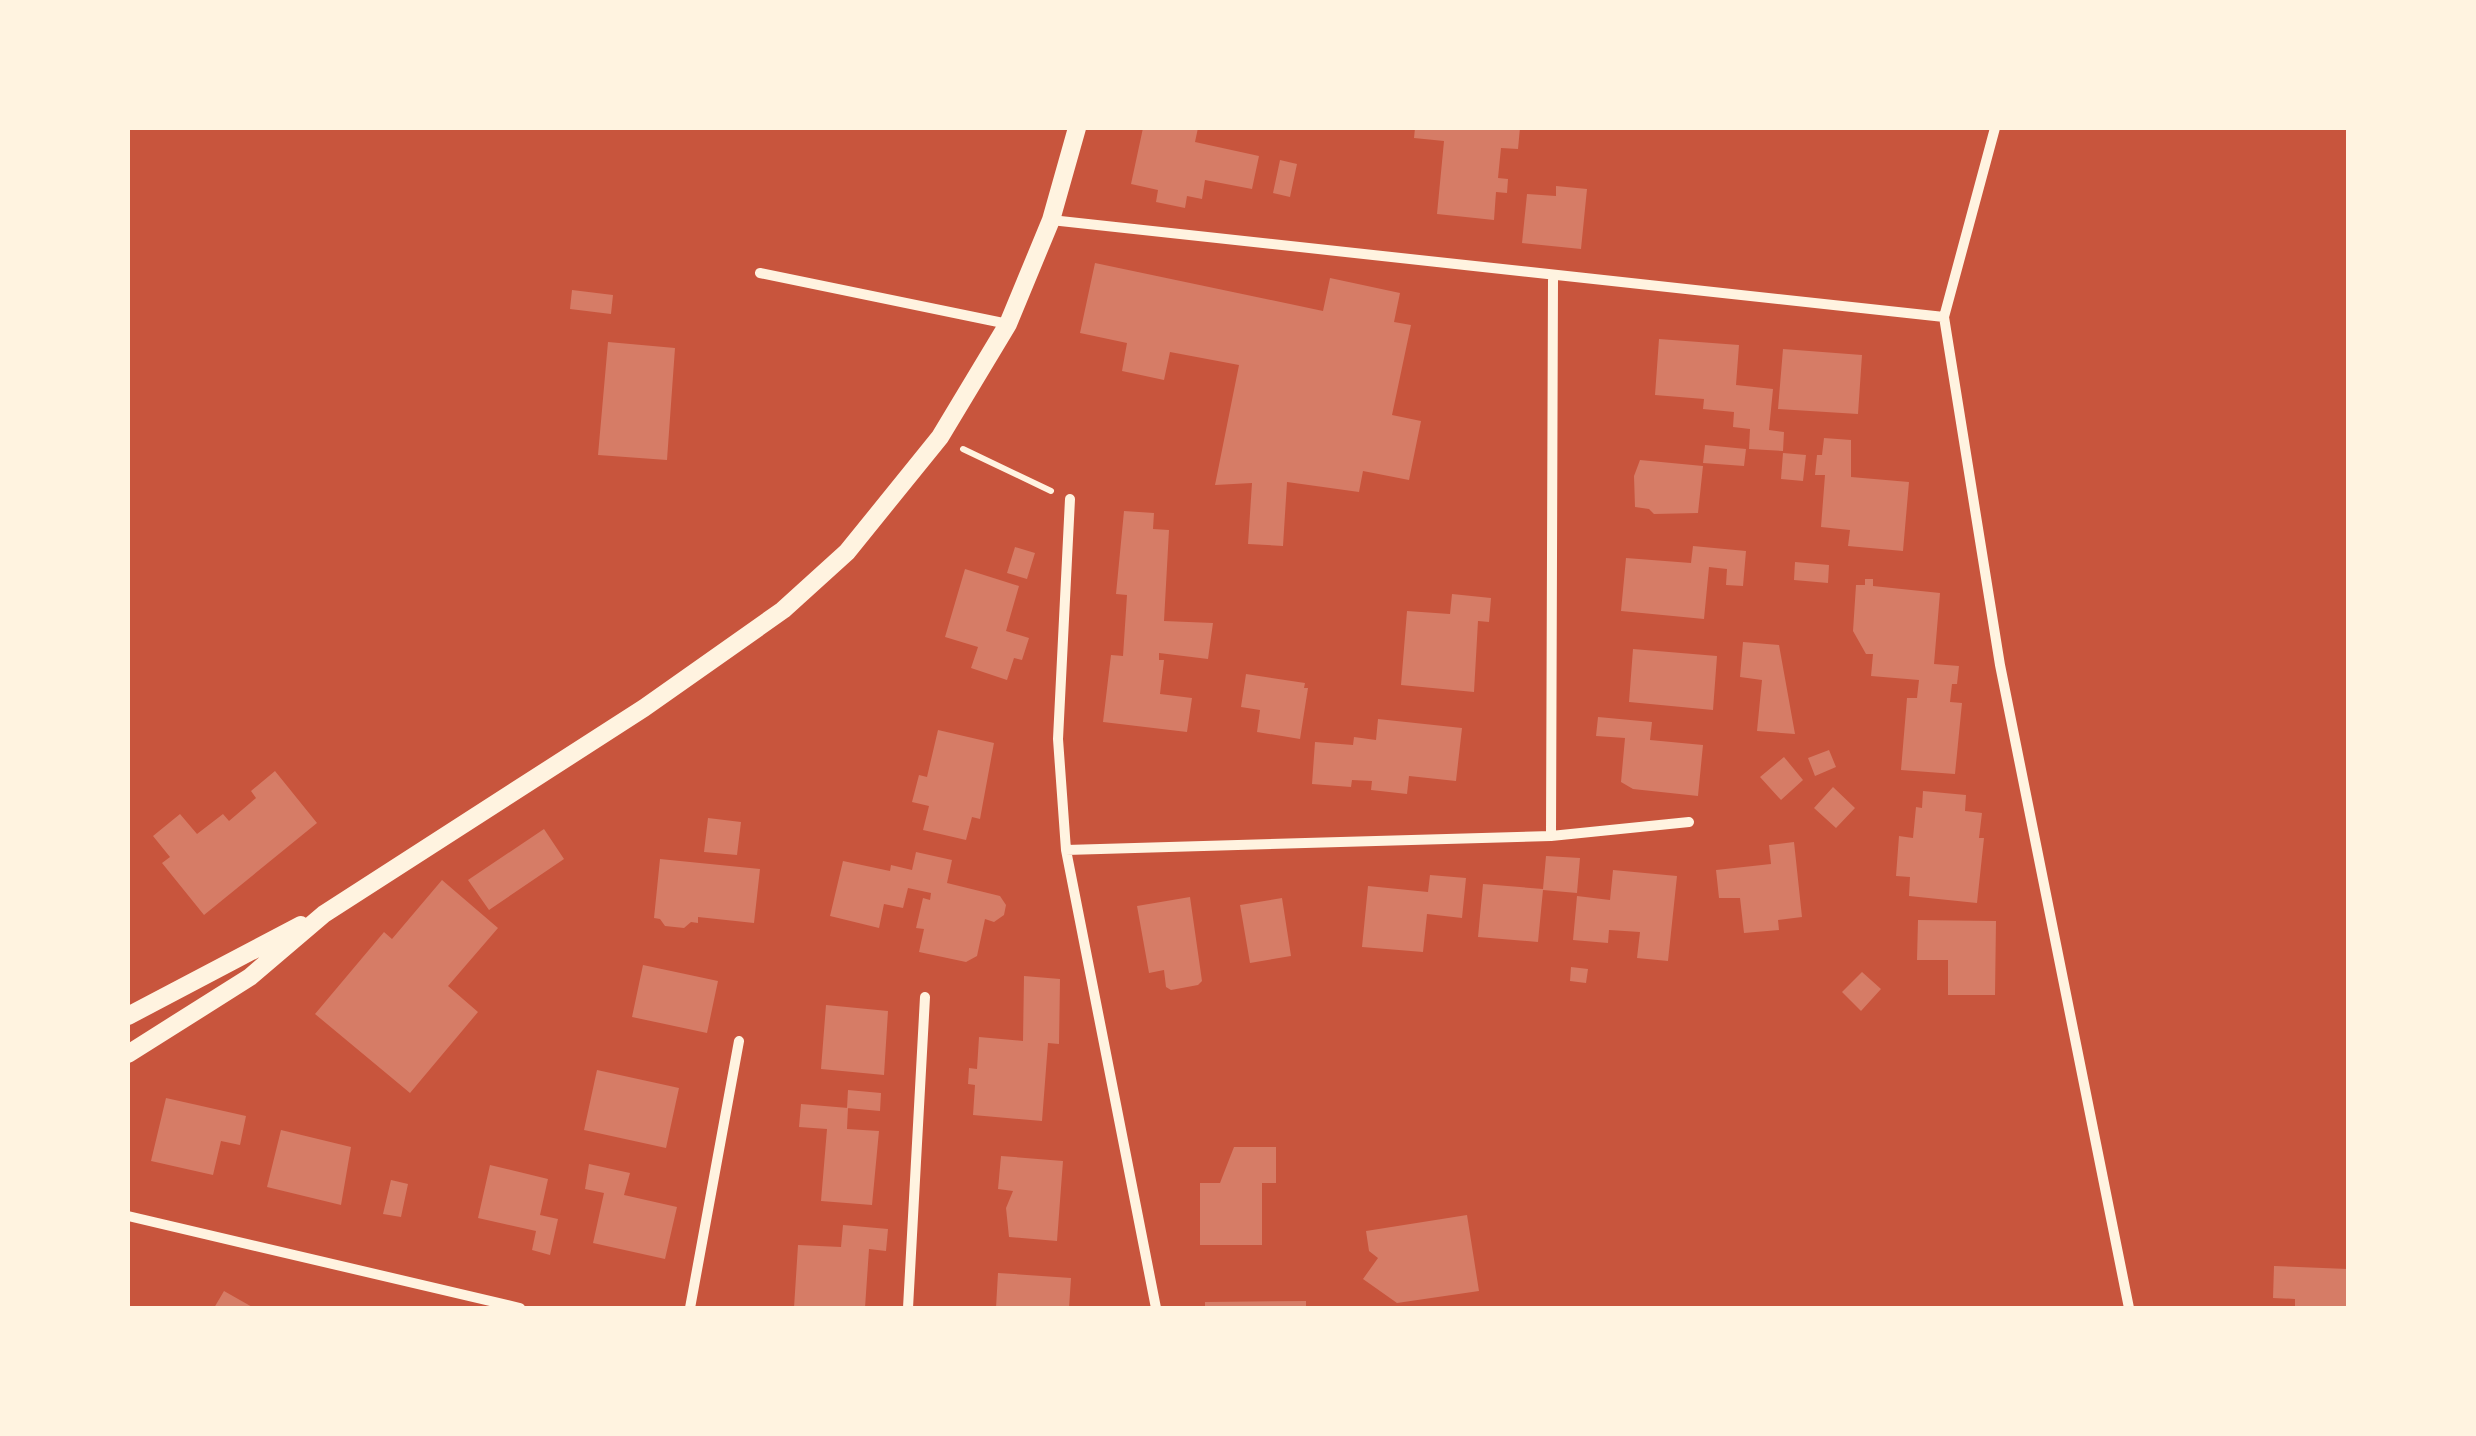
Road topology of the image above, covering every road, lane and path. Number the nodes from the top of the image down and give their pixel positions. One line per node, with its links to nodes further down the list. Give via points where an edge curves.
1 (1077, 128): 3 (street)
2 (1995, 128): 6 (street)
3 (1052, 220): 5 (street); 7 (street)
4 (760, 273): 7 (street)
5 (1553, 277): 6 (street); 11 (street)
6 (1944, 317): 24 (street, via 2000,665)
7 (1008, 324): 8 (street)
8 (940, 438): 9 (path); 13 (street, via 847,552 783,610)
9 (1070, 499): 12 (street, via 1058,739)
10 (1689, 822): 11 (street)
11 (1551, 836): 12 (street)
12 (1066, 850): 23 (street)
13 (324, 914): 15 (street); 17 (street, via 250,977)
14 (925, 997): 22 (street)
15 (128, 1016)
16 (739, 1042): 21 (street)
17 (128, 1054)
18 (128, 1216): 19 (street)
19 (498, 1306): 20 (street)
20 (520, 1308)
21 (690, 1308)
22 (908, 1308)
23 (1156, 1308)
24 (2128, 1308)

